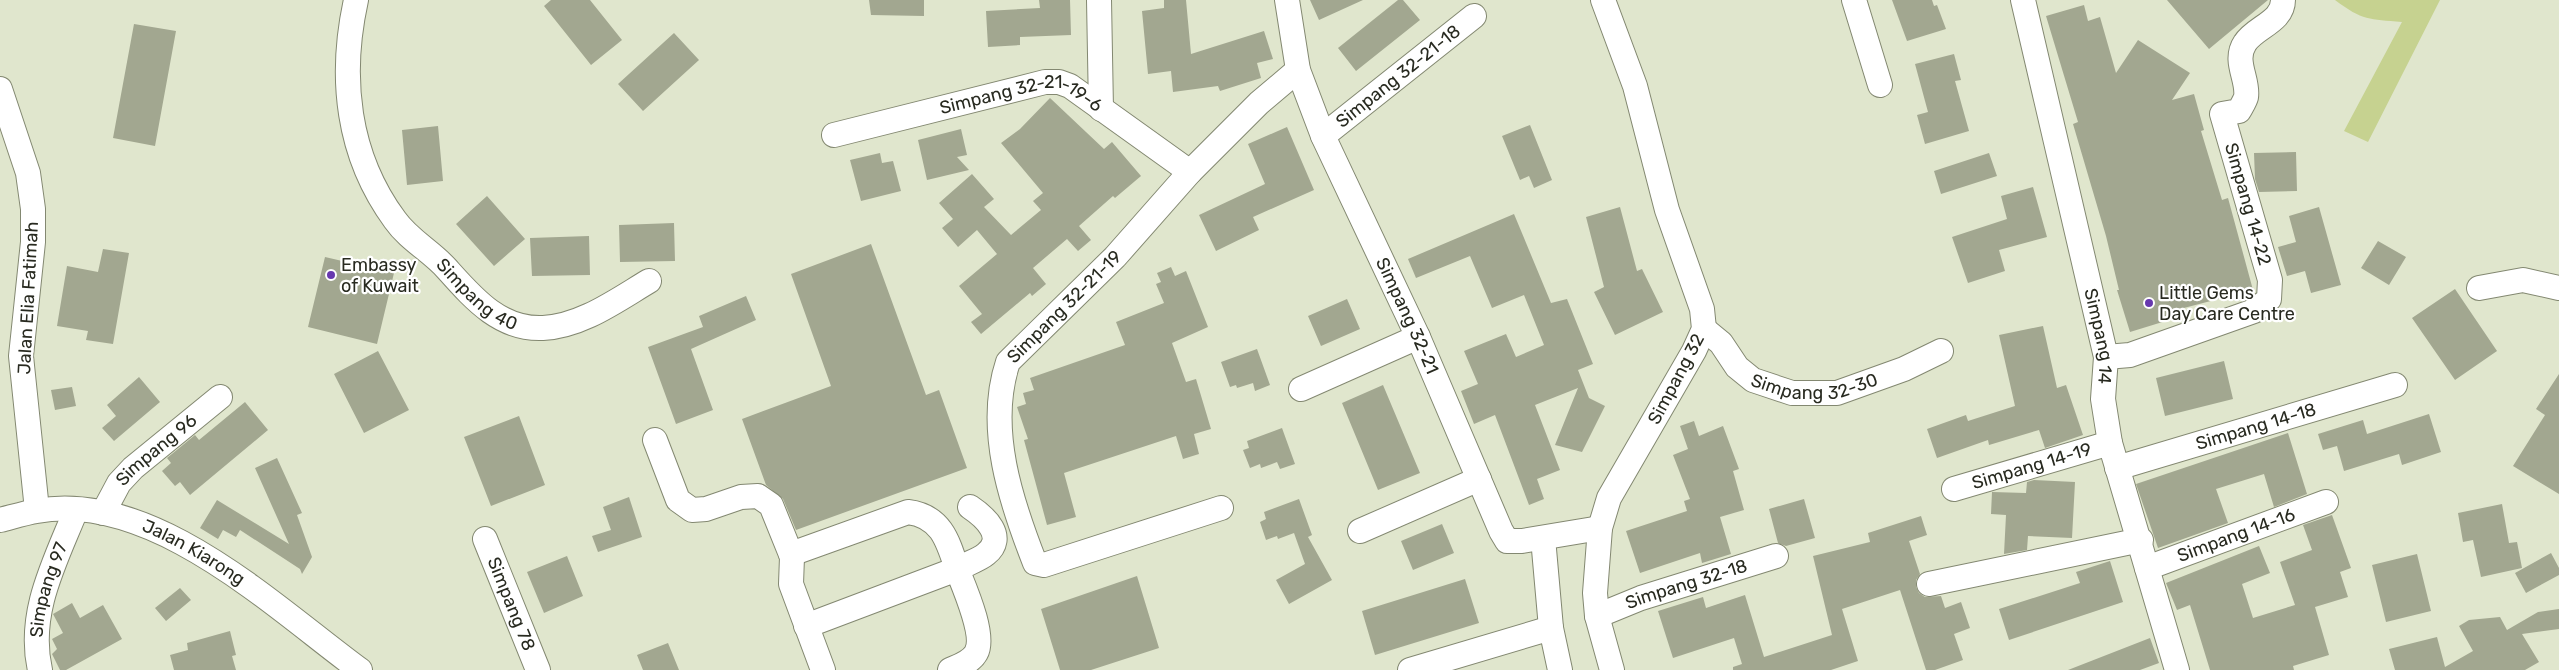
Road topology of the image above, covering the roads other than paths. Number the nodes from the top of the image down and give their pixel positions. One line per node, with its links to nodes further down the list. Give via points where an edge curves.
1 (356, 0): 16 (street, Simpang 40, via 347,59 351,123 360,155 375,188 396,221 419,246 441,262 492,315 518,326 543,328 570,322 624,298)
2 (1099, 0): 12 (street)
3 (1286, 0): 9 (street, Simpang 32-21)
4 (1603, 0): 19 (street, Simpang 32, via 1635,86 1667,210 1702,309)
5 (1854, 0): 10 (street)
6 (2023, 0): 22 (street, Simpang 14)
7 (2283, 0): 22 (street, Simpang 14-22, via 2278,14 2244,43 2240,62 2246,97 2238,111 2222,114 2270,280 2269,299 2254,311 2130,355)
8 (1474, 16): 14 (street, Simpang 32-21-18)
9 (1298, 70): 14 (street, Simpang 32-21); 15 (street, Simpang 32-21-19, via 1259,103)
10 (1880, 85)
11 (0, 89): 34 (street, Jalan Elia Fatimah, via 28,173 32,209 33,242 20,356)
12 (1101, 108): 13 (street, Simpang 32-21-19-6, via 1070,86 1045,82); 15 (street, Simpang 32-21-19-6)
13 (834, 136)
14 (1324, 136): 20 (street, Simpang 32-21)
15 (1190, 172): 33 (street, Simpang 32-21-19, via 1115,257 1008,362 1002,382 1003,464 1035,563 1044,565)
16 (649, 282)
17 (2479, 288): 18 (street, via 2523,280)
18 (2559, 288)
19 (1704, 329): 21 (street, Simpang 32-30, via 1721,343 1737,367 1753,380 1792,393 1837,393 1904,369); 38 (street, Simpang 32, via 1610,498)
20 (1418, 337): 24 (street); 29 (street, Simpang 32-21)
21 (1941, 351)
22 (2106, 357): 27 (street, Simpang 14, via 2104,398)
23 (2395, 385): 28 (street, Simpang 14-18)
24 (1301, 389)
25 (220, 397): 36 (street, Simpang 96, via 133,468 118,483)
26 (654, 440): 43 (street, via 678,500 692,510 706,509 741,497 758,496 771,505)
27 (2110, 443): 28 (street, Simpang 14); 30 (street, Simpang 14-19)
28 (2117, 468): 42 (street, Simpang 14)
29 (1479, 479): 39 (street); 40 (street, Simpang 32-21, via 1507,541)
30 (1954, 489)
31 (2326, 502): 45 (street, Simpang 14-16)
32 (970, 507): 46 (street, via 992,526 993,546 985,555)
33 (1221, 508)
34 (37, 510): 35 (street, Jalan Kiarong); 37 (street, Jalan Kiarong)
35 (76, 510): 36 (street, Jalan Kiarong); 51 (street, Simpang 97, via 44,588 38,613 36,655)
36 (103, 513): 52 (street, Jalan Kiarong, via 148,527 195,548)
37 (0, 520)
38 (1600, 528): 40 (street, Simpang 32-21); 48 (street, Simpang 32)
39 (1360, 531)
40 (1543, 538): 50 (street)
41 (485, 539): 53 (street, Simpang 78)
42 (2140, 540): 45 (street, Simpang 14); 47 (street)
43 (791, 554): 46 (street, via 908,512 921,514 935,522 947,540); 49 (street, via 791,584)
44 (1776, 556): 48 (street, Simpang 32-18, via 1641,598)
45 (2147, 568): 59 (street, Simpang 14)
46 (957, 569): 49 (street); 55 (street, via 980,643 976,654 966,663)
47 (1929, 584)
48 (1597, 616): 58 (street, Simpang 32)
49 (806, 626): 54 (street)
50 (1551, 628): 56 (street); 57 (street)
51 (40, 670)
52 (360, 670)
53 (538, 670)
54 (823, 670)
55 (950, 670)
56 (1410, 670)
57 (1560, 670)
58 (1612, 670)
59 (2177, 670)

